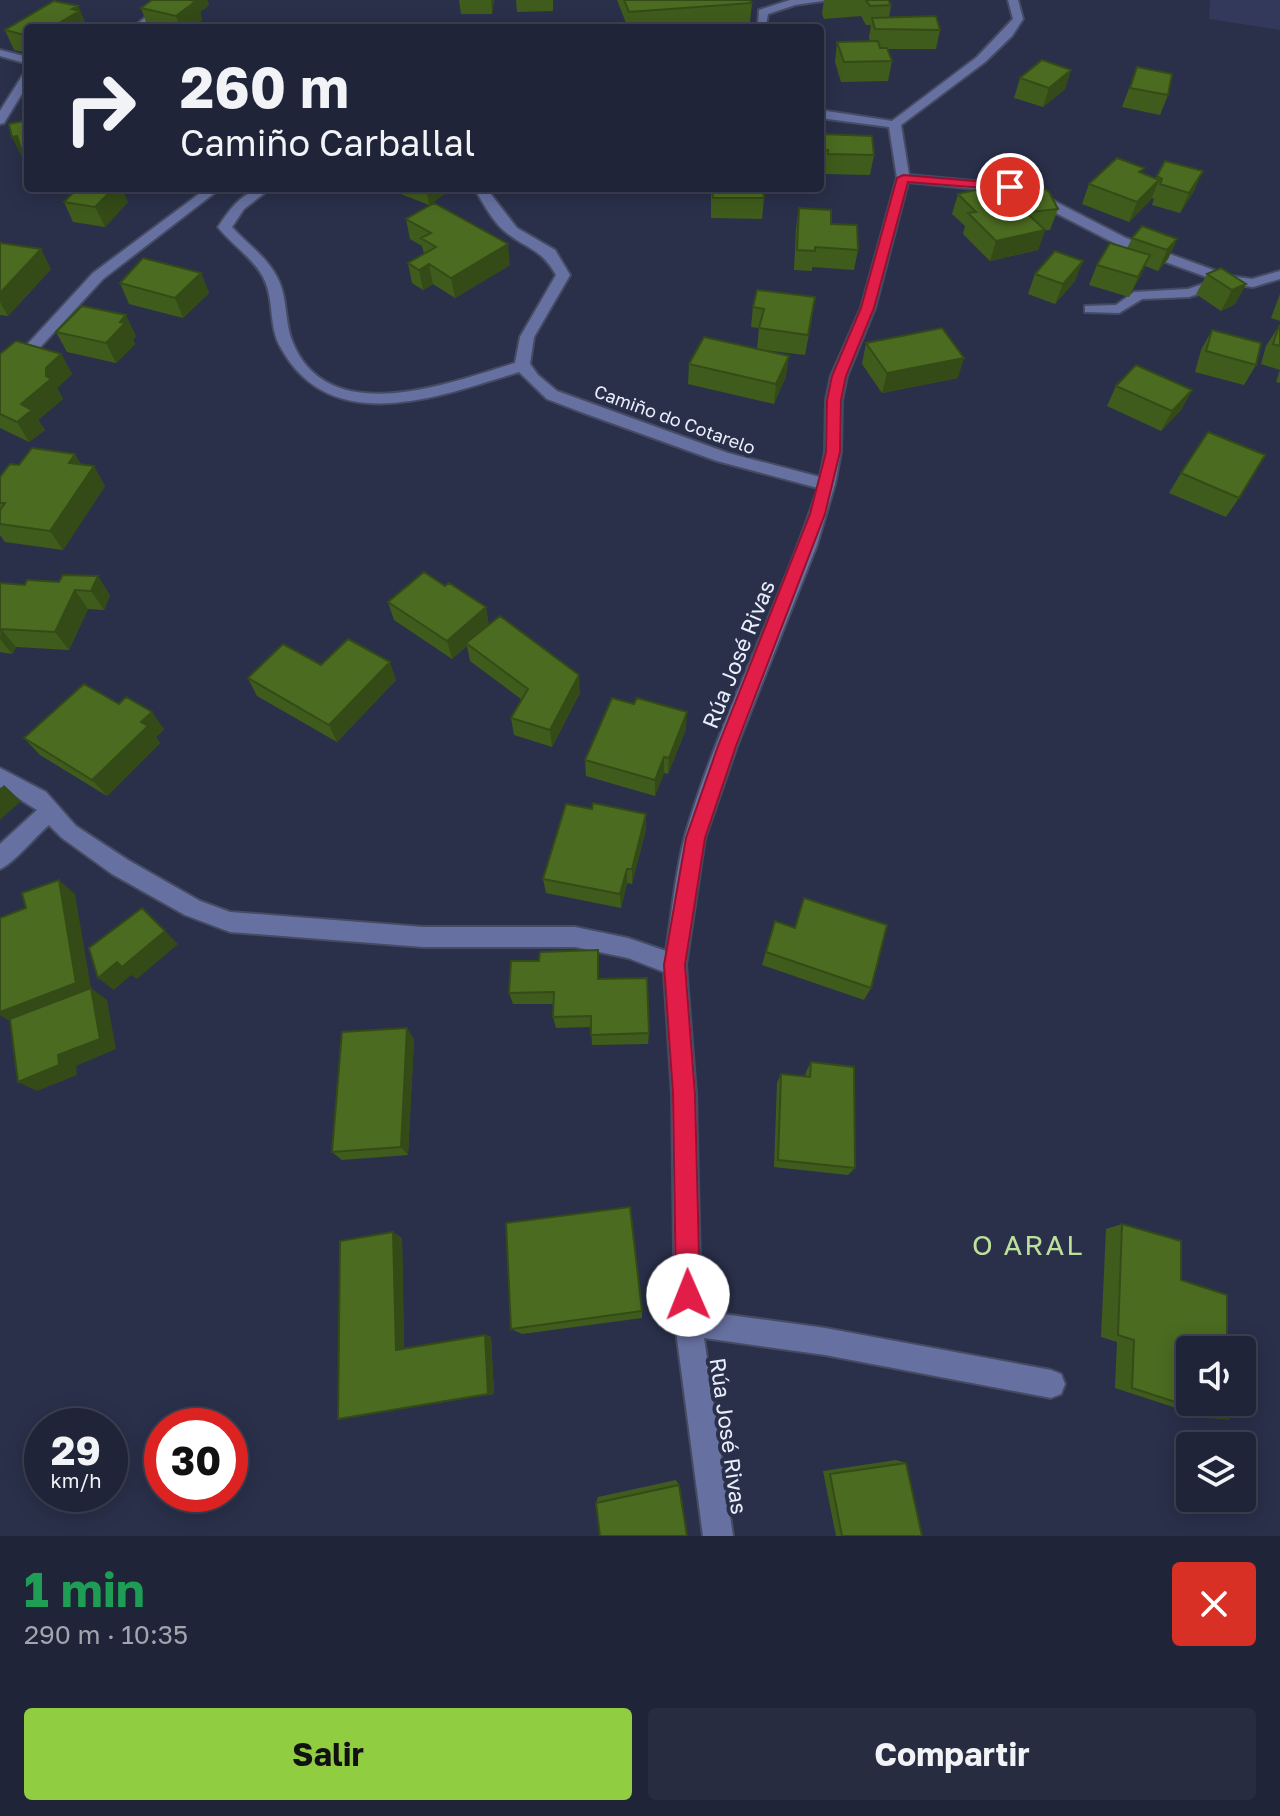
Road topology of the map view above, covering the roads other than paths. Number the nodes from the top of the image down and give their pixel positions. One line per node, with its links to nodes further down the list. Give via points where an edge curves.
1 (174, 0): 5 (street)
2 (824, 0): 4 (street, via 777,5 763,12)
3 (1013, 0): 11 (street, via 1018,19 996,46)
4 (762, 23)
5 (142, 24)
6 (0, 53): 7 (street)
7 (24, 60)
8 (24, 81): 10 (street)
9 (824, 114): 11 (street)
10 (0, 120)
11 (895, 125): 12 (street, Rúa José Rivas)
12 (903, 178): 17 (street, via 1020,189 1121,241); 21 (street, Rúa José Rivas, via 868,308 839,376)
13 (210, 192): 20 (street, via 98,276 17,364)
14 (259, 192): 19 (street, via 239,206 225,227 269,274 286,346 306,377 341,398 396,399)
15 (483, 192): 19 (street, via 501,220 550,253 563,275 520,348)
16 (1280, 275): 17 (street, via 1253,283)
17 (1228, 280): 18 (street, via 1189,293 1139,295 1119,309)
18 (1090, 309)
19 (523, 366): 21 (street, Camiño do Cotarelo, via 552,395 707,454)
20 (0, 374)
21 (827, 484): 25 (street, Rúa José Rivas, via 695,838)
22 (0, 777): 23 (street, via 39,798)
23 (51, 811): 24 (street); 25 (street, via 69,832 120,867 193,908 230,922 423,937 575,937)
24 (0, 860)
25 (675, 965): 26 (street, Rúa José Rivas, via 684,1094)
26 (688, 1323): 27 (street, via 863,1348); 28 (street, Rúa José Rivas)
27 (1051, 1384)
28 (718, 1536)

